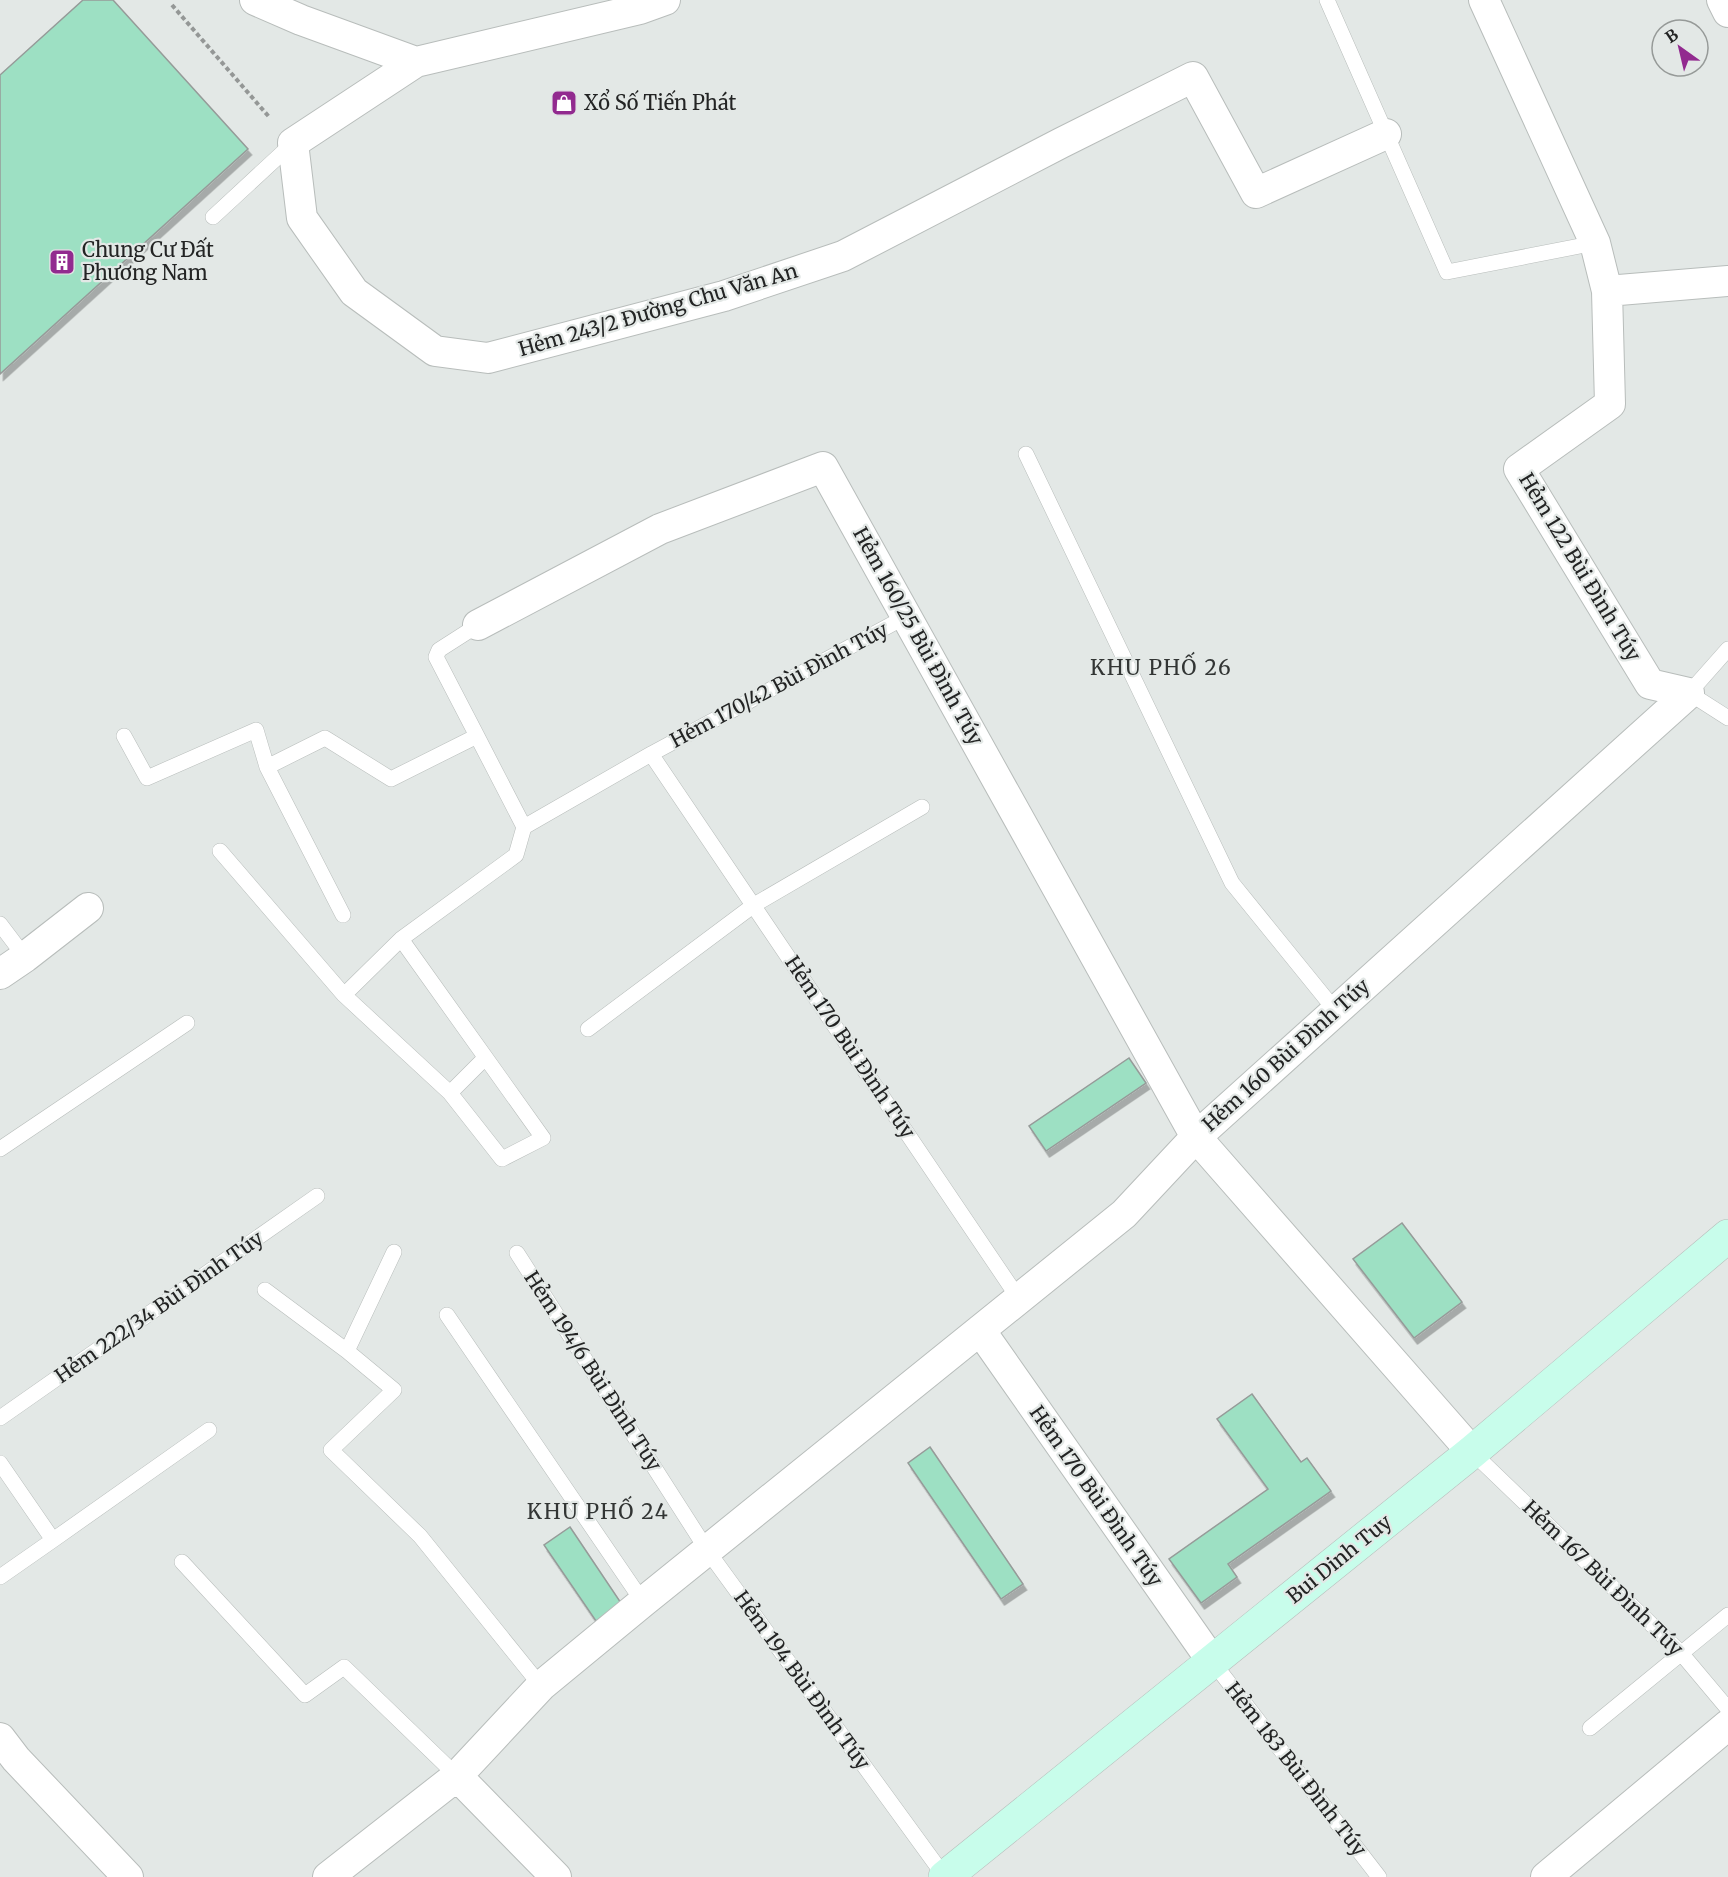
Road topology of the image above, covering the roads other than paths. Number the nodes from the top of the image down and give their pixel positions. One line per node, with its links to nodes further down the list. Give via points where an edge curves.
1 (255, 0): 7 (street)
2 (665, 0): 7 (street)
3 (1327, 0): 8 (lane)
4 (1484, 0): 11 (street, Hẻm 122 Bùi Đình Túy)
5 (1722, 0): 6 (street)
6 (1728, 12)
7 (416, 62): 9 (street)
8 (1386, 134): 9 (street, Hẻm 243/2 Đường Chu Văn An, via 1256,193 1194,78 843,256 724,296 488,358 435,351 354,292 302,218); 11 (lane, via 1447,272)
9 (293, 143): 10 (lane)
10 (213, 217)
11 (1595, 243): 13 (street, Hẻm 122 Bùi Đình Túy)
12 (1728, 281): 13 (street)
13 (1606, 291): 18 (street, Hẻm 122 Bùi Đình Túy, via 1610,404 1519,469 1650,684)
14 (1026, 454): 35 (lane, via 1232,883)
15 (907, 616): 16 (street, Hẻm 160/25 Bùi Đình Túy, via 823,467 660,529); 22 (lane, Hẻm 170/42 Bùi Đình Túy); 40 (street, Hẻm 160/25 Bùi Đình Túy)
16 (478, 625): 21 (lane, via 439,650 436,657)
17 (1728, 649): 18 (lane)
18 (1689, 693): 19 (lane, Hẻm 122 Bùi Đình Túy); 35 (street, Hẻm 160 Bùi Đình Túy)
19 (1728, 718)
20 (124, 736): 23 (lane, via 147,778 256,730)
21 (477, 736): 23 (lane, via 391,779 325,738); 25 (lane)
22 (651, 754): 25 (lane, Hẻm 170/42 Bùi Đình Túy); 27 (lane, Hẻm 170 Bùi Đình Túy)
23 (267, 766): 29 (lane)
24 (922, 807): 27 (lane)
25 (524, 827): 31 (lane, via 516,855)
26 (220, 851): 34 (lane)
27 (753, 905): 37 (lane); 47 (lane, Hẻm 170 Bùi Đình Túy)
28 (88, 908): 32 (street)
29 (343, 915)
30 (0, 924): 32 (lane)
31 (401, 939): 34 (lane); 38 (lane)
32 (25, 957): 33 (street)
33 (0, 974)
34 (344, 995): 39 (lane)
35 (1335, 1010): 40 (street, Hẻm 160 Bùi Đình Túy)
36 (187, 1023): 41 (lane)
37 (588, 1029)
38 (485, 1058): 39 (lane); 39 (lane, via 543,1138 502,1159)
39 (450, 1093)
40 (1196, 1137): 47 (street, via 1124,1215); 53 (street, Hẻm 160 Bùi Đình Túy)
41 (0, 1149)
42 (317, 1197): 51 (lane, Hẻm 222/34 Bùi Đình Túy)
43 (1728, 1236): 53 (street, Bui Dinh Tuy)
44 (394, 1252): 50 (lane)
45 (517, 1253): 56 (lane, Hẻm 194/6 Bùi Đình Túy)
46 (265, 1290): 50 (lane)
47 (1020, 1299): 49 (street)
48 (447, 1316): 59 (lane)
49 (980, 1330): 56 (street); 62 (street, Hẻm 170 Bùi Đình Túy)
50 (347, 1351): 63 (lane, via 394,1390 331,1450 420,1536)
51 (0, 1418)
52 (209, 1430): 55 (lane)
53 (1472, 1452): 61 (lane, Hẻm 167 Bùi Đình Túy); 62 (street, Bui Dinh Tuy)
54 (0, 1463): 55 (lane)
55 (53, 1540): 58 (lane)
56 (707, 1550): 59 (street); 72 (lane, Hẻm 194 Bùi Đình Túy)
57 (182, 1562): 68 (lane, via 305,1695 344,1667)
58 (0, 1577)
59 (643, 1602): 63 (street)
60 (1728, 1615): 61 (lane)
61 (1681, 1653): 64 (lane, Hẻm 167 Bùi Đình Túy); 66 (lane)
62 (1212, 1661): 72 (street, Bui Dinh Tuy); 73 (lane, Hẻm 183 Bùi Đình Túy)
63 (542, 1686): 68 (street)
64 (1728, 1709)
65 (1728, 1725): 74 (street)
66 (1590, 1728)
67 (5, 1756): 69 (street)
68 (457, 1776): 70 (street); 71 (street)
69 (128, 1877)
70 (328, 1877)
71 (556, 1877)
72 (945, 1877)
73 (1379, 1877)
74 (1546, 1877)

